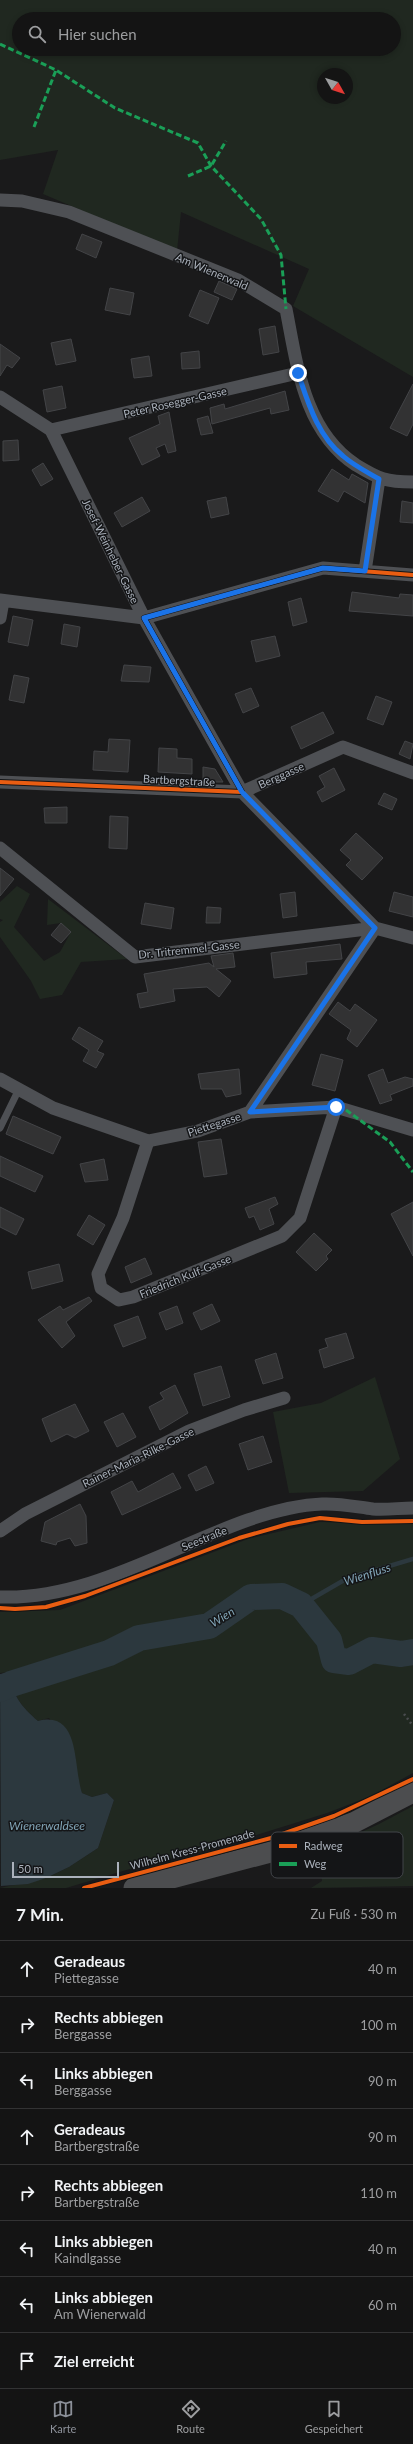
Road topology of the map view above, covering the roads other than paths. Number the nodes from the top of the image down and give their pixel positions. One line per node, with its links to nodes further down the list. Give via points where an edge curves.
1 (0, 200): 2 (street, Am Wienerwald, via 22,201 69,212 238,280 286,309)
2 (298, 373): 4 (street, Peter Rosegger-Gasse); 5 (street, Am Wienerwald, via 317,423 330,442 342,456)
3 (0, 397): 4 (street)
4 (51, 430): 11 (street, Josef-Weinheber-Gasse)
5 (379, 479): 6 (street, Am Wienerwald); 7 (street)
6 (413, 482)
7 (365, 571): 8 (street); 11 (street, via 323,568)
8 (413, 576)
9 (2, 600): 10 (street); 11 (street, Josef-Weinheber-Gasse)
10 (0, 618)
11 (144, 618): 14 (street, Bartbergstraße)
12 (413, 773): 14 (street, Berggasse, via 343,747)
13 (0, 782): 14 (street, Bartbergstraße)
14 (242, 792): 16 (street, Berggasse)
15 (0, 848): 16 (street, Dr. Tritremmel-Gasse, via 135,957)
16 (375, 928): 17 (street, Dr. Tritremmel-Gasse); 21 (street)
17 (413, 938)
18 (0, 1079): 19 (street, Piettegasse)
19 (19, 1089): 22 (lane); 24 (street, Piettegasse, via 65,1113)
20 (336, 1107): 21 (street, Piettegasse); 23 (street, Piettegasse); 24 (street, Friedrich Kulf-Gasse, via 300,1218 282,1236 133,1297 119,1300 102,1288 98,1274 123,1218)
21 (250, 1112): 24 (street, Piettegasse, via 198,1132)
22 (0, 1128)
23 (413, 1130)
24 (148, 1141)
25 (284, 1398): 27 (street, Rainer-Maria-Rilke-Gasse, via 188,1431 24,1514)
26 (413, 1508): 28 (street, Seestraße, via 376,1509 323,1504 283,1510 248,1520 78,1586 48,1594)
27 (0, 1531)
28 (0, 1596)
29 (413, 1792): 30 (main road, via 353,1824)
30 (330, 1832)
31 (271, 1852): 32 (main road)
32 (134, 1888)

